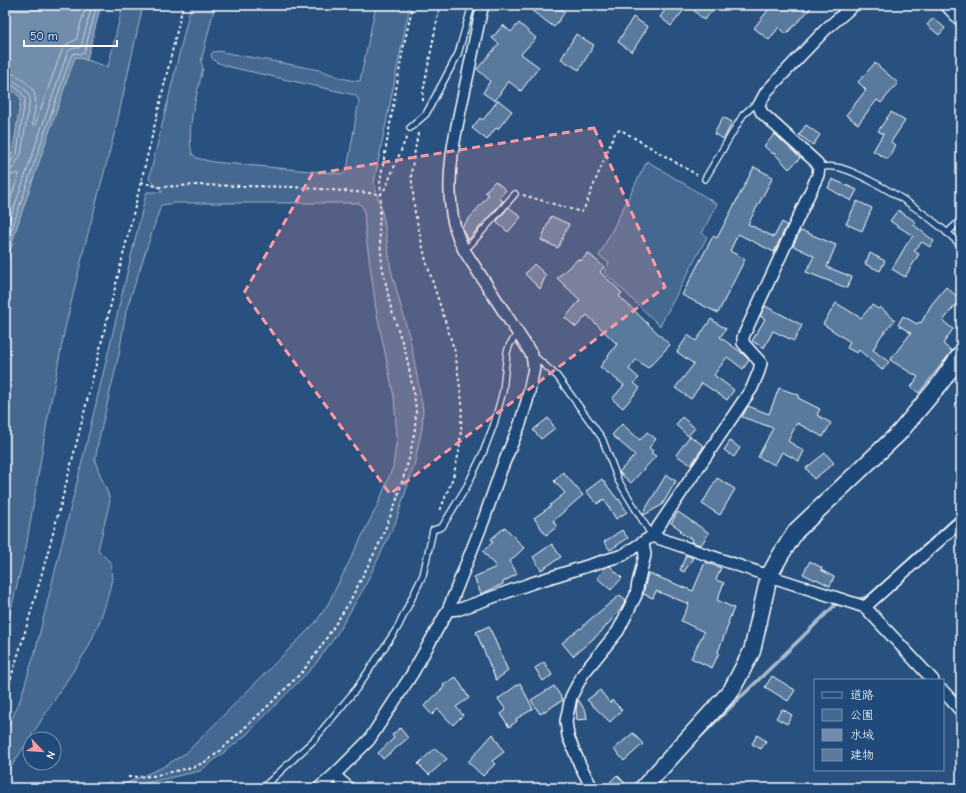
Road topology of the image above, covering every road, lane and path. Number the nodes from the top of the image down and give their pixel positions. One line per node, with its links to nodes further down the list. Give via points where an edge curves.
1 (183, 5): 14 (path)
2 (413, 5): 15 (path, via 403,49)
3 (440, 5): 10 (path, via 423,92)
4 (472, 5): 10 (lane, via 458,54 426,114)
5 (483, 5): 20 (street, via 459,115 450,176 451,208 455,228)
6 (854, 5): 9 (street, via 826,29 766,92)
7 (946, 5): 8 (street)
8 (961, 21)
9 (759, 105): 12 (street, via 762,113); 13 (lane, via 743,115)
10 (421, 117): 11 (lane); 25 (path, via 411,173 415,213 426,261 455,352 462,402 459,452 453,477)
11 (410, 128): 15 (path, via 386,186)
12 (819, 167): 18 (lane, via 844,169 862,176 904,199); 26 (street, via 818,175 743,337 743,344 761,363 752,388)
13 (705, 179): 16 (path, via 621,130 614,135 581,212)
14 (141, 182): 15 (path, via 159,187 270,186); 33 (path, via 78,441 24,637)
15 (380, 194): 36 (path, via 382,266 390,308 406,354 416,410 409,459 396,502 379,544 349,603 316,654 302,672 220,751 194,768 153,776)
16 (515, 194): 20 (lane)
17 (961, 220): 18 (lane)
18 (947, 233): 19 (lane)
19 (961, 246)
20 (464, 250): 21 (street)
21 (518, 333): 23 (street); 25 (lane, via 507,352 503,392 483,453 442,527)
22 (961, 354): 28 (street, via 899,433 796,531)
23 (532, 355): 26 (lane, via 557,376 602,438 618,480); 30 (street, via 534,368 520,424)
24 (961, 520): 29 (street)
25 (433, 530): 37 (lane, via 423,574 398,627 358,688 314,740)
26 (652, 536): 27 (street); 28 (street)
27 (643, 543): 30 (street, via 623,555 532,583 460,609); 40 (street, via 645,555 636,595 618,631 583,674 571,697 566,722 568,736)
28 (769, 576): 29 (street); 41 (street, via 752,651 731,691)
29 (865, 607): 31 (street)
30 (448, 610): 35 (street, via 412,674 369,740)
31 (932, 679)
32 (944, 692): 34 (street)
33 (5, 696)
34 (961, 711)
35 (334, 775): 38 (street); 39 (street)
36 (128, 777)
37 (261, 788)
38 (319, 788)
39 (349, 788)
40 (592, 788)
41 (642, 788)

